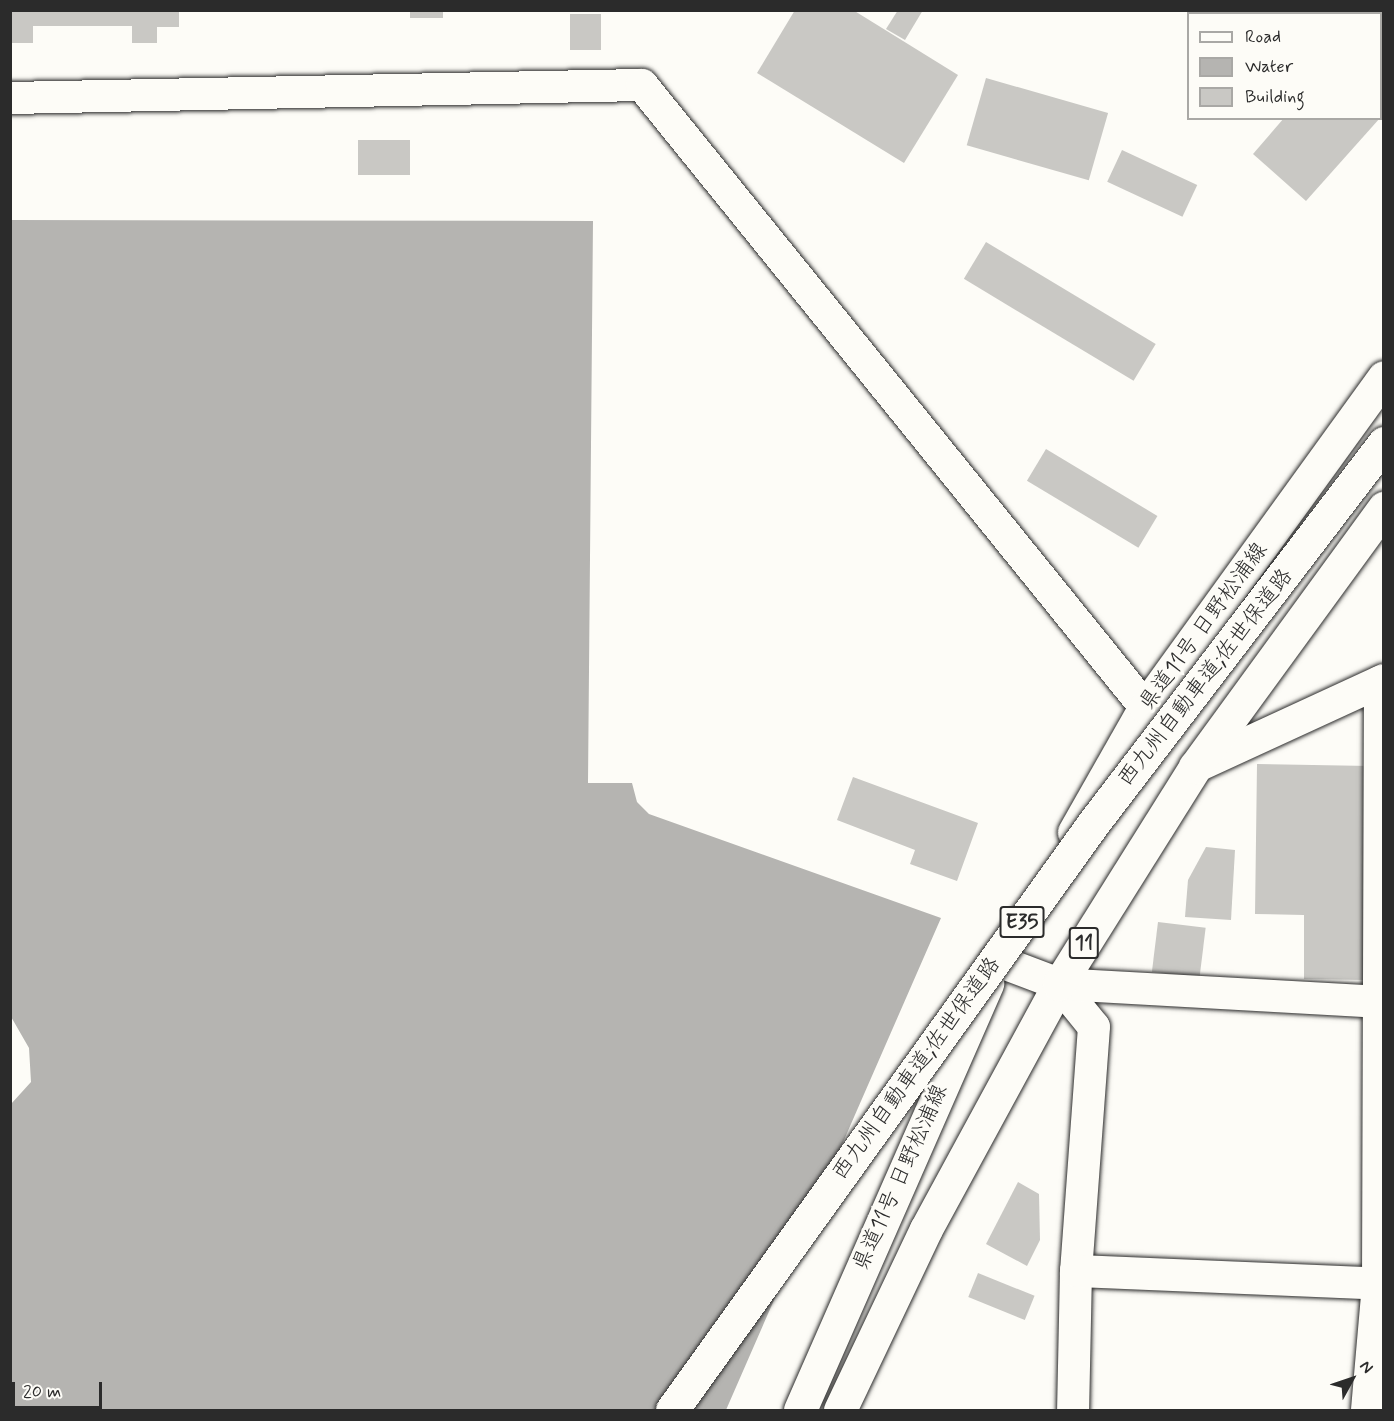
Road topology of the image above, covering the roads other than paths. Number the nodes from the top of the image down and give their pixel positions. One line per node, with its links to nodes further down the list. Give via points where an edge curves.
1 (1236, 11): 2 (street)
2 (1383, 12)
3 (10, 98): 8 (street, via 642,85)
4 (1379, 392): 8 (main road, 県道11号 日野松浦線)
5 (1383, 443): 15 (main road, 西九州自動車道;佐世保道路 / E35, bridge, via 1092,825)
6 (1383, 508): 9 (main road, 県道11号 日野松浦線 / 11)
7 (1382, 681): 9 (street); 12 (street)
8 (1145, 707): 10 (main road, 県道11号 日野松浦線)
9 (1195, 767): 11 (main road, 県道11号 日野松浦線 / 11)
10 (998, 961): 11 (street); 16 (main road, 県道11号 日野松浦線)
11 (1059, 984): 12 (street); 13 (street, via 1094,1027); 17 (main road, 県道11号 日野松浦線 / 11, via 926,1229)
12 (1382, 1000): 14 (street)
13 (1076, 1271): 14 (street); 18 (street)
14 (1381, 1283): 19 (street)
15 (672, 1410)
16 (800, 1410)
17 (840, 1410)
18 (1073, 1410)
19 (1367, 1410)

